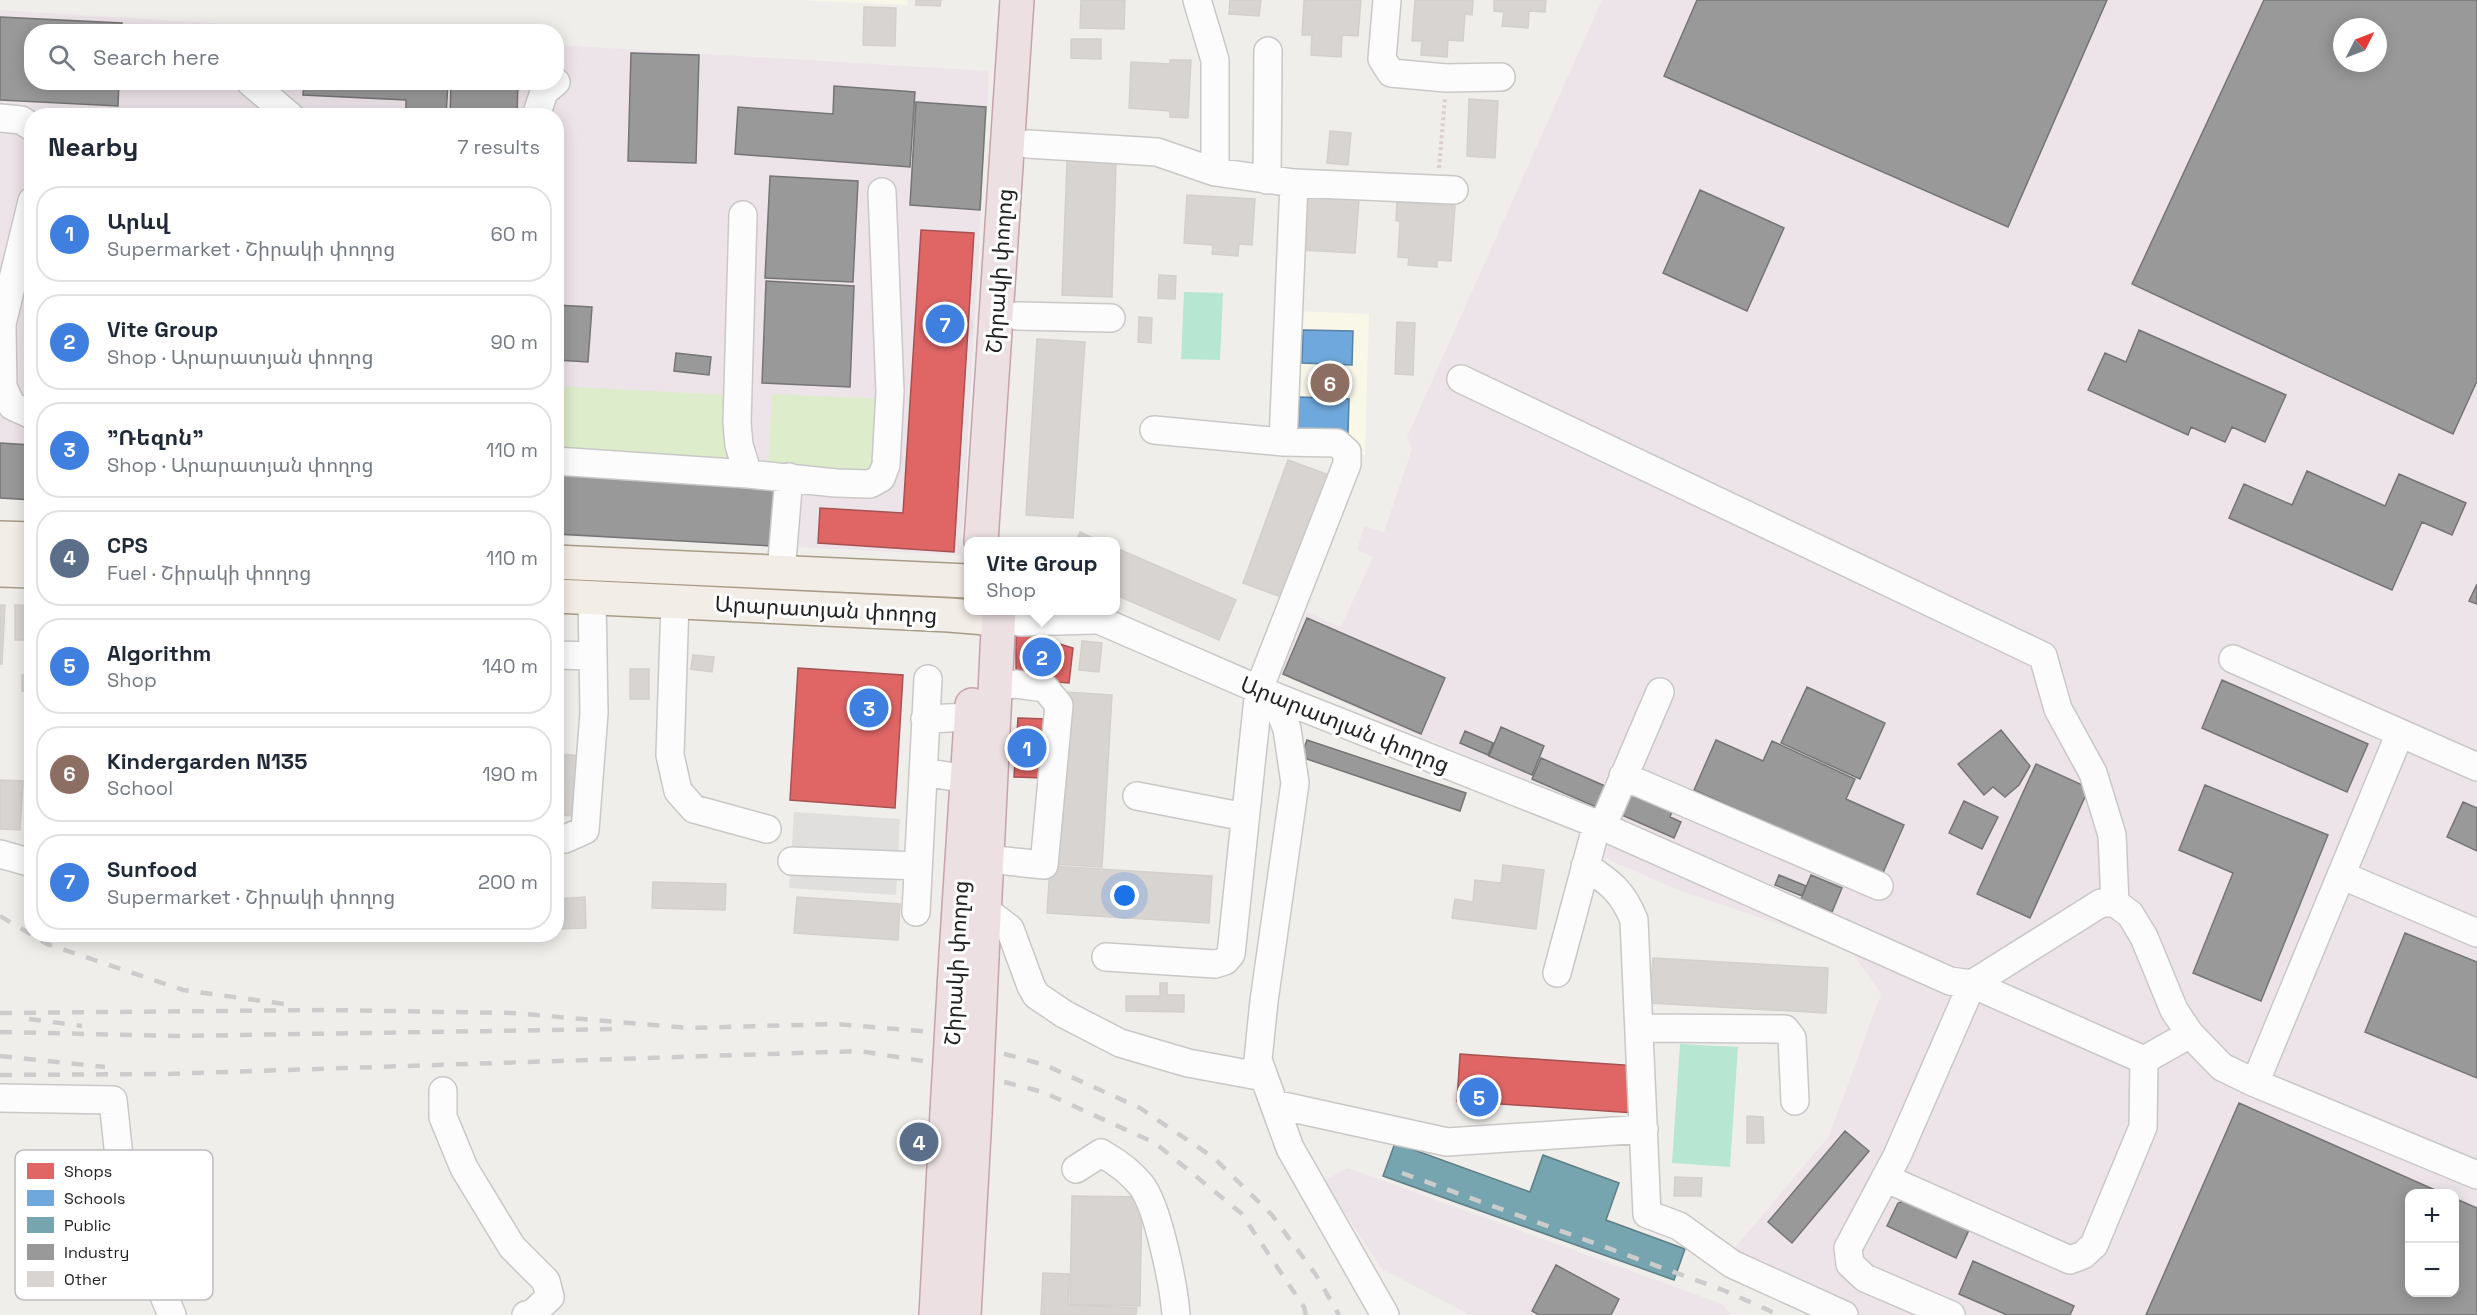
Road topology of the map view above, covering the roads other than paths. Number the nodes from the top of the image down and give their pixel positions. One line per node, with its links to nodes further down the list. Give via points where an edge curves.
1 (1017, 0): 30 (highway, Շիրակի փողոց)
2 (1037, 0): 13 (highway, Շիրակի փողոց)
3 (1197, 0): 14 (street, via 1215,60)
4 (1387, 0): 6 (street, via 1382,59 1392,74)
5 (1268, 51): 15 (street)
6 (1501, 77)
7 (547, 90): 10 (street)
8 (260, 98): 9 (street)
9 (277, 108)
10 (539, 108)
11 (0, 118): 12 (street)
12 (24, 122)
13 (1028, 144): 14 (street, via 1157,152); 21 (highway, Շիրակի փողոց)
14 (1215, 172): 15 (street)
15 (1268, 180): 16 (street)
16 (1294, 183): 17 (street); 26 (street)
17 (1445, 190)
18 (882, 192): 29 (street, via 890,391 886,465 881,478 870,484)
19 (743, 215): 28 (street, via 737,423)
20 (24, 234): 24 (street, via 2,324 3,387)
21 (1017, 316): 22 (street); 31 (highway, Շիրակի փողոց)
22 (1111, 318)
23 (1461, 380): 74 (street, via 2043,656 2058,709 2093,773 2112,835)
24 (15, 409)
25 (1154, 430): 26 (street)
26 (1283, 442): 53 (street, via 1337,443 1347,452 1347,464)
27 (564, 461): 28 (street)
28 (748, 474): 29 (street)
29 (789, 477): 37 (street)
30 (981, 537)
31 (1002, 537)
32 (0, 538): 33 (main road)
33 (24, 539)
34 (564, 562): 37 (main road, Արարատյան փողոց)
35 (0, 570): 36 (main road)
36 (24, 571)
37 (781, 572): 38 (main road, Արարատյան փողոց)
38 (964, 581)
39 (564, 596): 40 (main road, Արարատյան փողոց)
40 (592, 598): 41 (main road, Արարատյան փողոց); 48 (street)
41 (675, 602): 42 (main road, Արարատյան փողոց); 64 (street, via 670,755 678,791 694,809)
42 (964, 613)
43 (988, 615): 51 (highway, Շիրակի փողոց)
44 (988, 615): 54 (highway, Շիրակի փողոց)
45 (992, 615): 46 (street, Արարատյան փողոց, via 1022,622)
46 (1085, 615): 53 (street, Արարատյան փողոց)
47 (564, 655): 48 (street)
48 (593, 656): 65 (street, via 594,713 585,830)
49 (2233, 659): 56 (street)
50 (928, 679): 55 (street)
51 (995, 687): 67 (highway, Շիրակի փողոց); 67 (street, via 1015,684 1045,688 1059,705 1044,865)
52 (1660, 692): 59 (street)
53 (1267, 693): 62 (street); 63 (street, Արարատյան փողոց); 85 (street, via 1287,729 1295,783 1264,1001 1258,1060)
54 (971, 717): 55 (street); 60 (highway, Շիրակի փողոց)
55 (925, 719): 58 (street)
56 (2400, 733): 57 (street); 72 (street)
57 (2477, 767)
58 (923, 772): 60 (street); 70 (street)
59 (1623, 776): 63 (street, via 1607,816); 73 (street)
60 (967, 779): 78 (highway, Շիրակի փողոց)
61 (1137, 796): 62 (street)
62 (1245, 817): 79 (street, via 1230,954 1225,961 1215,964)
63 (1597, 824): 71 (street); 81 (street, Արարատյան փողոց, via 1950,981)
64 (767, 829)
65 (564, 839)
66 (0, 854): 68 (street)
67 (987, 859): 75 (highway, Շիրակի փողոց)
68 (24, 861)
69 (792, 861): 70 (street)
70 (918, 866): 76 (street)
71 (1585, 866): 80 (street); 82 (street, via 1608,881 1626,901 1634,920)
72 (2341, 875): 77 (street); 86 (street)
73 (1879, 886)
74 (2115, 903): 81 (street, via 2101,903); 83 (street, via 2130,914 2144,938 2174,1010)
75 (984, 909): 78 (highway, Շիրակի փողոց); 85 (street, via 1010,928 1036,995 1064,1014 1120,1043 1188,1063)
76 (916, 912)
77 (2477, 933)
78 (969, 956): 91 (highway, Շիրակի փողոց, bridge)
79 (1106, 957)
80 (1557, 973)
81 (1972, 984): 84 (street, Արարատյան փողոց); 96 (street)
82 (1639, 1028): 89 (street, via 1785,1029 1792,1038); 92 (street)
83 (2190, 1034): 84 (street); 86 (street, via 2222,1068)
84 (2144, 1060): 96 (street, via 2143,1127 2094,1245 2083,1255 2070,1260)
85 (1264, 1077): 90 (street)
86 (2255, 1083): 95 (street)
87 (443, 1091): 99 (street, via 443,1117 464,1168 512,1247 546,1281 550,1297)
88 (0, 1098): 93 (street, via 113,1100)
89 (1795, 1101)
90 (1274, 1104): 92 (street, via 1446,1142); 103 (street, via 1290,1148)
91 (961, 1113): 100 (highway, Շիրակի փողոց); 101 (highway, Շիրակի փողոց)
92 (1644, 1129): 104 (street, via 1647,1214 1679,1226 1732,1264)
93 (118, 1150)
94 (1076, 1169): 102 (street, via 1101,1153 1122,1165 1143,1187 1159,1226)
95 (2477, 1175)
96 (1885, 1178): 105 (street, via 1848,1248 1850,1264 1864,1278)
97 (166, 1300): 98 (street)
98 (172, 1315)
99 (526, 1315)
100 (936, 1315)
101 (964, 1315)
102 (1176, 1315)
103 (1386, 1315)
104 (1844, 1315)
105 (1951, 1315)

